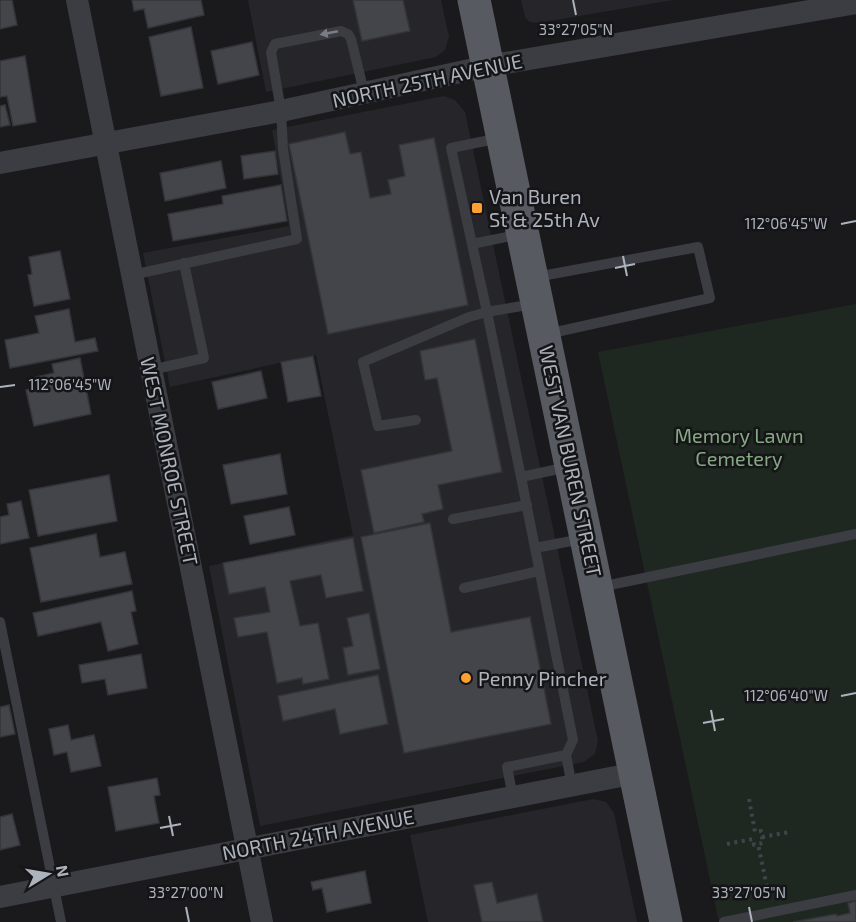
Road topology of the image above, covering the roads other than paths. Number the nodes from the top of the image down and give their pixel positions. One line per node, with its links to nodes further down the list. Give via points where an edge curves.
1 (76, 0): 9 (street, WEST MONROE STREET)
2 (474, 0): 5 (main road, WEST VAN BUREN STREET)
3 (856, 3): 4 (street, NORTH 25TH AVENUE)
4 (829, 4): 5 (street, NORTH 25TH AVENUE)
5 (488, 66): 6 (street, NORTH 25TH AVENUE); 8 (main road, WEST VAN BUREN STREET)
6 (364, 92): 7 (street, NORTH 25TH AVENUE); 7 (lane, one-way to 7, via 348,34 340,31 275,44 272,52)
7 (281, 111): 9 (street, NORTH 25TH AVENUE); 13 (lane, via 297,239)
8 (503, 137): 11 (main road, WEST VAN BUREN STREET); 12 (lane, via 451,148)
9 (105, 144): 10 (street, NORTH 25TH AVENUE); 14 (street, WEST MONROE STREET)
10 (0, 163)
11 (523, 234): 12 (lane); 15 (main road, WEST VAN BUREN STREET)
12 (472, 244): 16 (lane)
13 (184, 263): 14 (lane); 18 (lane, via 204,358)
14 (132, 275): 18 (street, WEST MONROE STREET)
15 (535, 291): 16 (lane); 17 (main road, WEST VAN BUREN STREET); 17 (lane, via 698,247 710,298)
16 (487, 312): 19 (lane, via 363,362 378,426); 21 (lane)
17 (544, 335): 20 (main road, WEST VAN BUREN STREET)
18 (151, 370): 35 (street, WEST MONROE STREET)
19 (416, 420)
20 (571, 466): 21 (lane); 25 (main road, WEST VAN BUREN STREET)
21 (521, 477): 22 (lane)
22 (526, 505): 23 (lane); 26 (lane)
23 (453, 519)
24 (856, 534): 28 (lane)
25 (586, 538): 26 (lane); 28 (main road, WEST VAN BUREN STREET)
26 (535, 548): 27 (lane)
27 (539, 571): 29 (lane); 31 (lane, via 573,740)
28 (597, 587): 32 (main road, WEST VAN BUREN STREET)
29 (464, 588)
30 (0, 622): 36 (lane)
31 (566, 756): 33 (lane); 34 (lane, via 507,767)
32 (636, 773): 33 (street, NORTH 24TH AVENUE); 41 (main road, WEST VAN BUREN STREET)
33 (572, 786): 34 (street, NORTH 24TH AVENUE)
34 (513, 797): 35 (street, NORTH 24TH AVENUE)
35 (247, 848): 36 (street, NORTH 24TH AVENUE); 40 (street, WEST MONROE STREET)
36 (54, 886): 38 (street, NORTH 24TH AVENUE); 39 (lane)
37 (856, 894): 42 (lane)
38 (0, 897)
39 (61, 922)
40 (262, 922)
41 (666, 922)
42 (724, 922)

